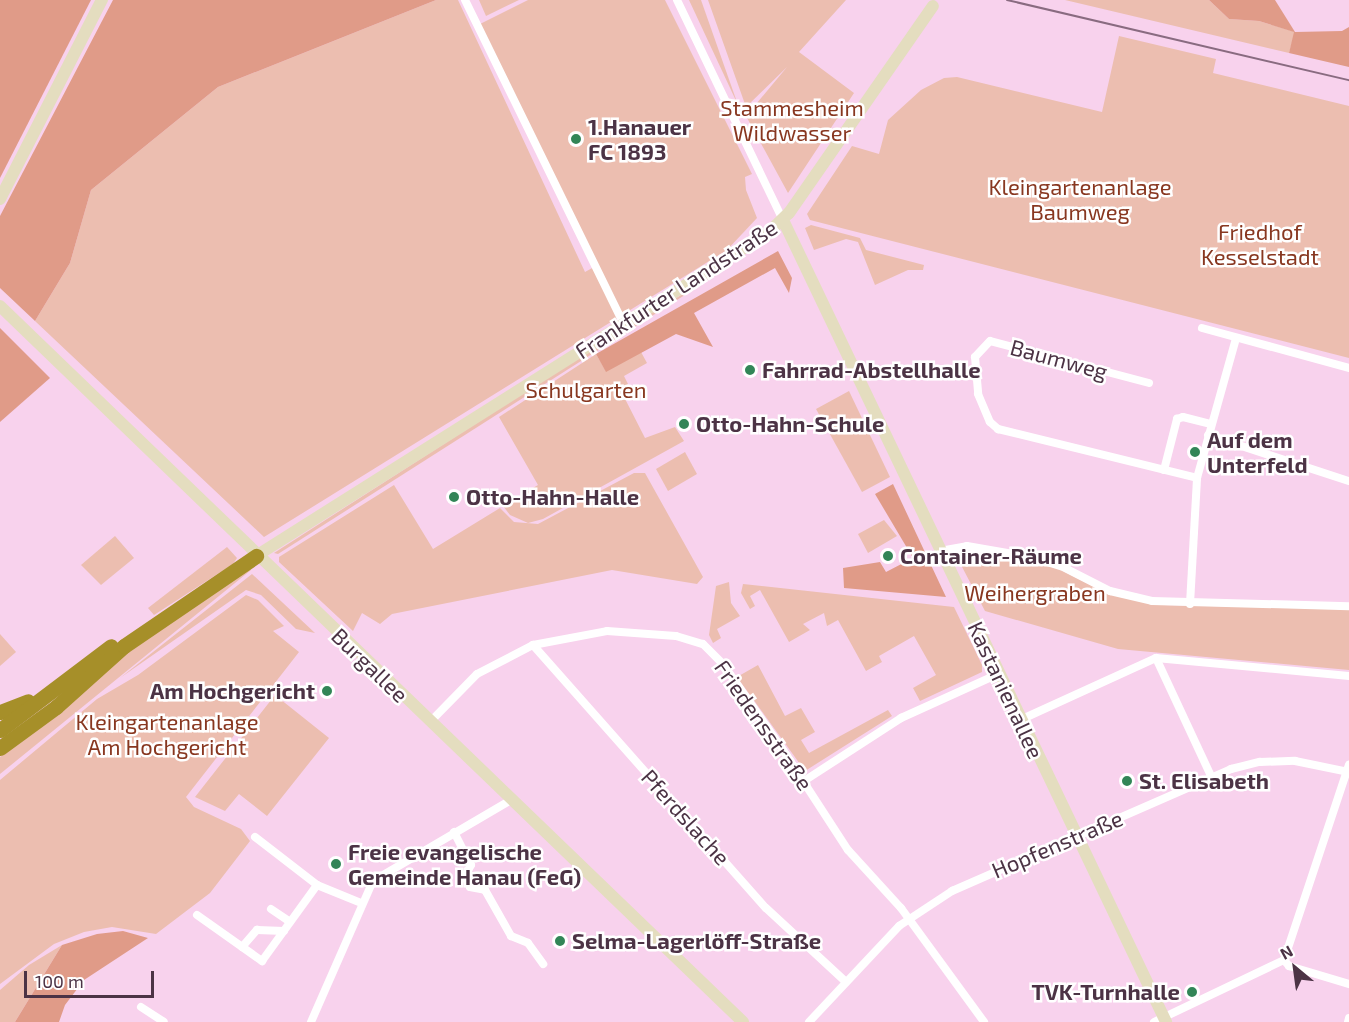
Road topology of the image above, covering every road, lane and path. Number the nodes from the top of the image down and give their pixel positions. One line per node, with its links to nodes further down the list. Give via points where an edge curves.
1 (102, 0): 5 (street)
2 (465, 0): 8 (street)
3 (677, 0): 6 (street, Kastanienallee)
4 (933, 6): 6 (street, Frankfurter Landstraße)
5 (0, 199)
6 (783, 220): 8 (street, Frankfurter Landstraße, via 763,237); 18 (street, Kastanienallee)
7 (0, 306): 19 (street, Burgallee)
8 (624, 324): 19 (street, Frankfurter Landstraße)
9 (1202, 328): 10 (street)
10 (1236, 338): 11 (street); 13 (street)
11 (1349, 368)
12 (1149, 382): 15 (street, Baumweg, via 990,341 975,357 977,389 995,428)
13 (1211, 424): 14 (street); 15 (street, via 1177,419)
14 (1208, 435): 16 (street); 17 (street)
15 (1164, 470): 16 (street)
16 (1197, 478): 21 (street)
17 (1349, 481)
18 (940, 551): 21 (street, via 962,545 1030,556 1121,594); 25 (street, Kastanienallee)
19 (256, 556): 20 (highway); 30 (street, Burgallee)
20 (190, 602): 27 (highway, via 127,636); 32 (highway, via 124,646 56,707)
21 (1190, 604): 22 (street)
22 (1349, 606)
23 (533, 645): 30 (street, Friedensstraße, via 477,674); 35 (street, Friedensstraße, via 607,631 676,636 703,644 723,664); 50 (street, Pferdslache, via 766,908)
24 (1156, 658): 26 (street); 29 (street); 34 (street)
25 (998, 674): 29 (street, Kastanienallee); 35 (street, via 901,718)
26 (1349, 675)
27 (69, 676): 28 (highway, via 19,706); 31 (highway)
28 (0, 712)
29 (1020, 720): 38 (street, Kastanienallee)
30 (430, 722): 36 (street, Burgallee)
31 (0, 730)
32 (0, 748)
33 (1348, 769): 34 (street, Hopfenstraße, via 1275,760); 48 (street)
34 (1212, 776): 38 (street, Hopfenstraße)
35 (804, 781): 44 (street, Friedensstraße, via 853,856)
36 (511, 800): 37 (street); 56 (street, Burgallee)
37 (454, 832): 41 (street, via 378,876); 49 (street, via 471,865 465,876 470,887 485,890 510,936 528,943)
38 (1076, 836): 44 (street, Hopfenstraße, via 952,891); 53 (street, Kastanienallee)
39 (255, 837): 40 (street)
40 (317, 885): 41 (street); 45 (street)
41 (361, 903): 55 (street)
42 (271, 909): 45 (street)
43 (197, 915): 47 (street)
44 (909, 917): 50 (street, Hopfenstraße); 58 (street, Friedensstraße)
45 (290, 922): 46 (street)
46 (284, 931): 47 (street, via 257,930); 47 (street, via 262,961)
47 (242, 947)
48 (1284, 960): 51 (street, via 1289,966); 53 (street)
49 (543, 964)
50 (846, 982): 57 (street, Hopfenstraße)
51 (1349, 984)
52 (141, 1007): 54 (street)
53 (1161, 1020)
54 (164, 1022)
55 (311, 1022)
56 (742, 1022)
57 (809, 1022)
58 (984, 1022)

